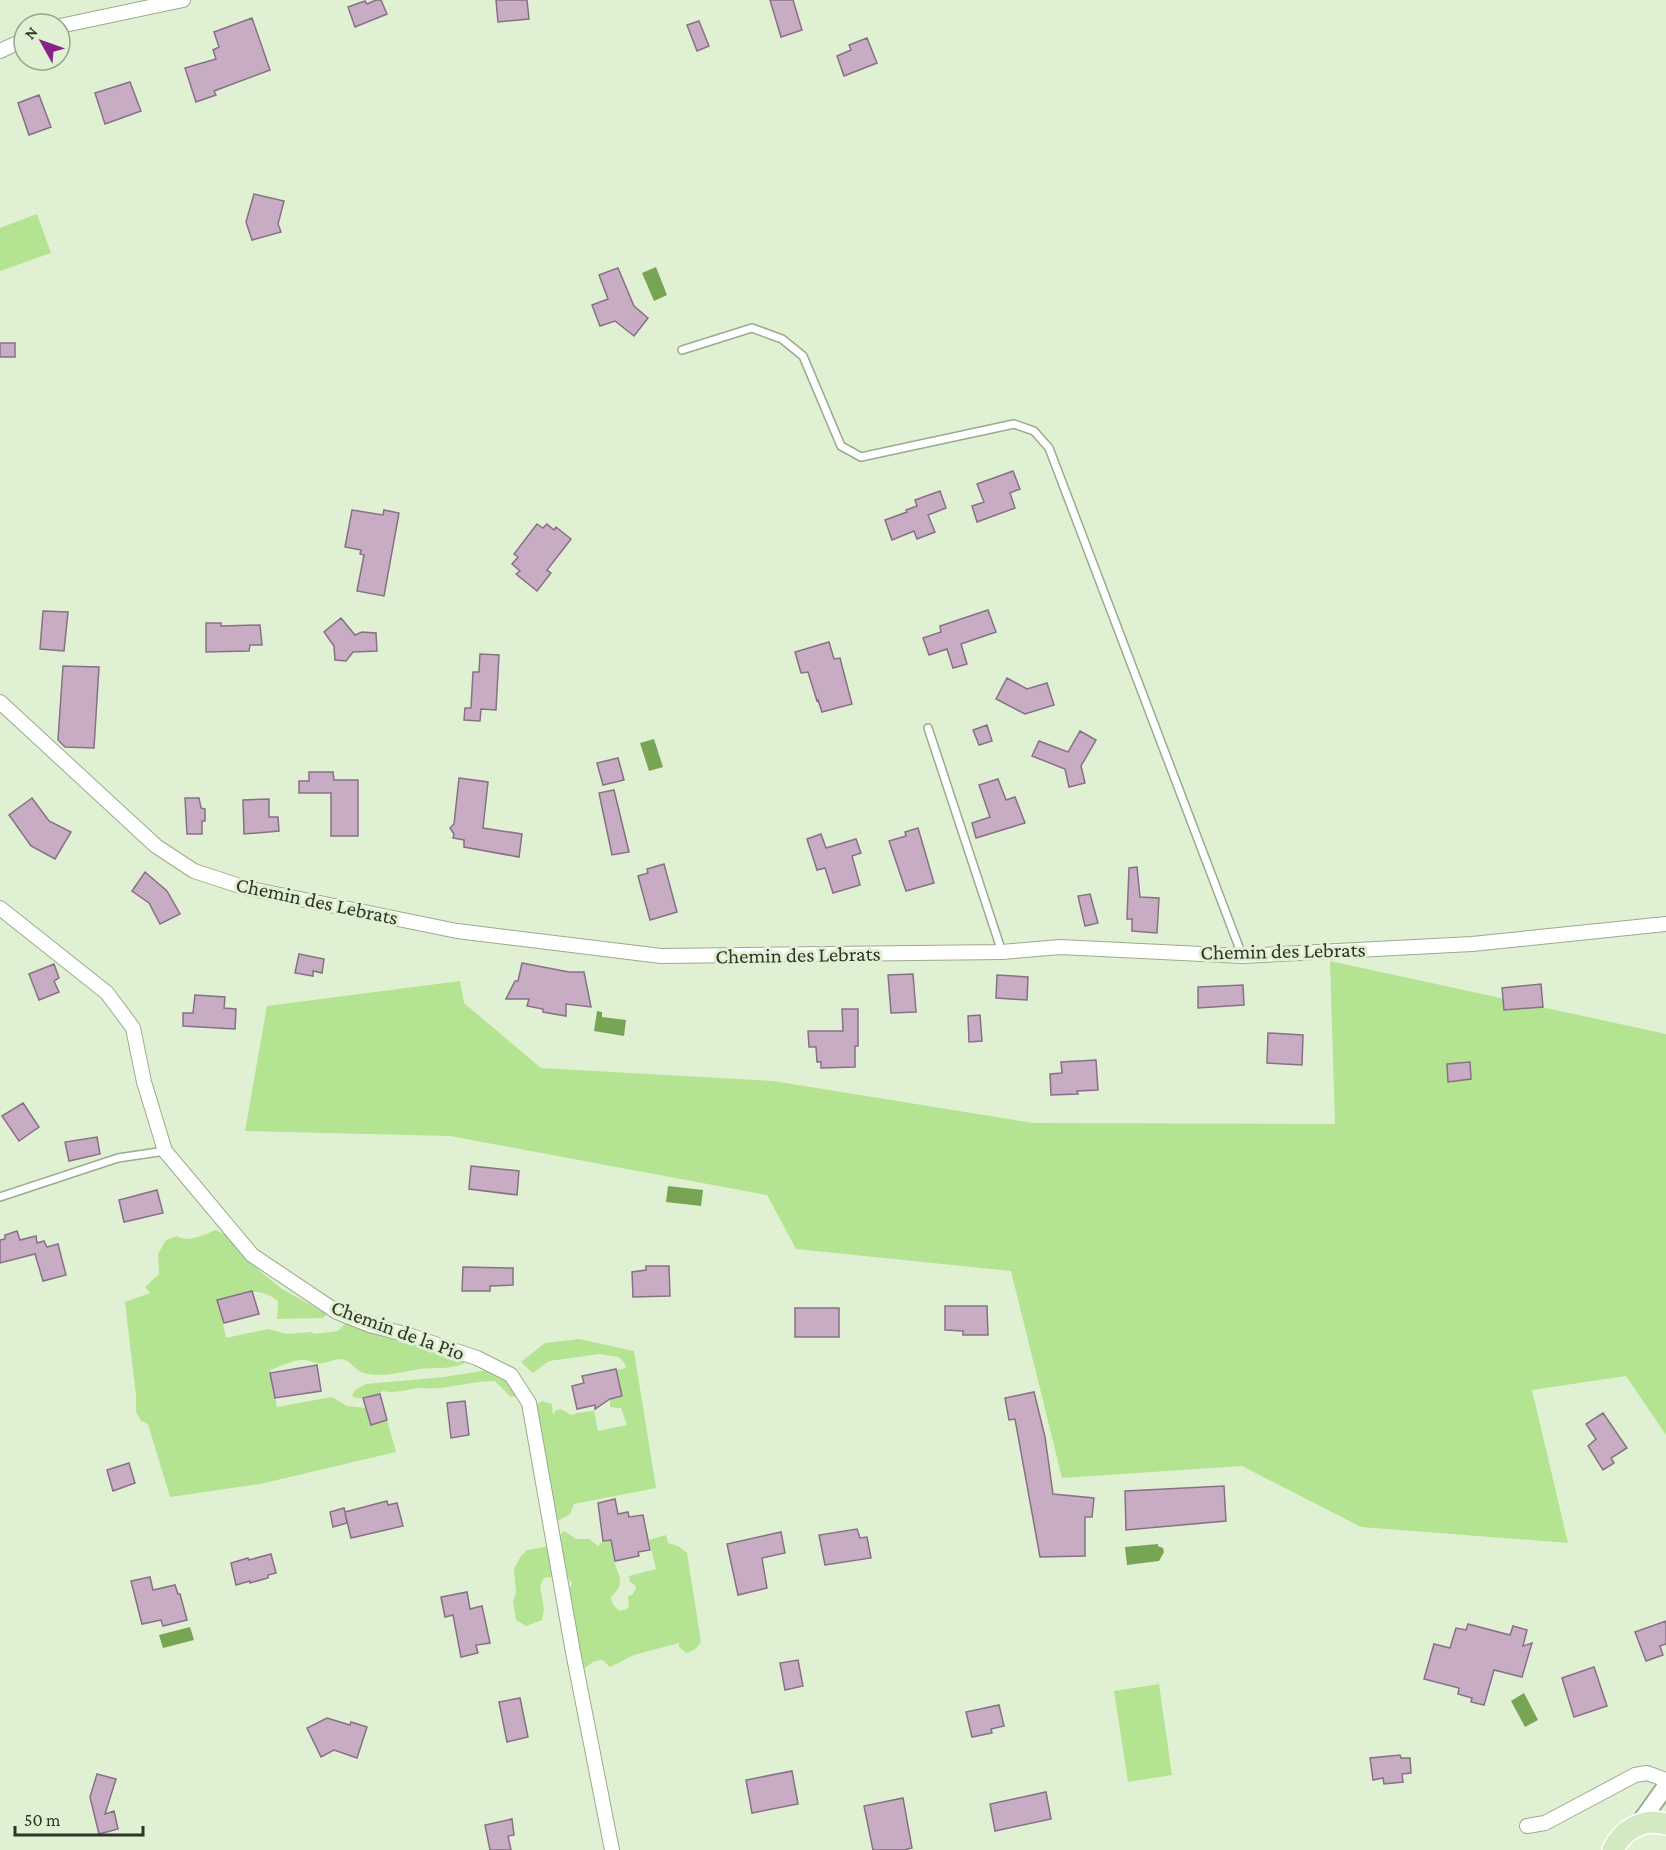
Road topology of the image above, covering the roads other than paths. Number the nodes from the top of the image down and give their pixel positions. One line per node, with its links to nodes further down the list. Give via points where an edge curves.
1 (183, 0): 2 (street)
2 (72, 23)
3 (682, 350): 9 (lane, via 752,328 782,339 803,356 841,446 861,458 1014,424 1034,431 1049,448)
4 (0, 702): 8 (street, Chemin des Lebrats, via 156,846 194,871 246,888 457,931 661,956)
5 (928, 728): 8 (lane)
6 (0, 908): 10 (street, Chemin de la Pio, via 107,993 133,1028)
7 (1666, 924): 9 (street, Chemin des Lebrats, via 1472,944)
8 (1002, 952): 9 (street, Chemin des Lebrats, via 1060,947)
9 (1242, 956)
10 (165, 1151): 11 (lane, via 118,1158); 18 (street, Chemin de la Pio, via 252,1255 337,1312 477,1358 511,1375 529,1403)
11 (0, 1197)
12 (1666, 1780): 16 (street, via 1647,1773 1635,1775 1545,1823)
13 (1666, 1786): 14 (street)
14 (1639, 1824): 15 (main road); 17 (main road)
15 (1666, 1824)
16 (1527, 1826)
17 (1611, 1848)
18 (612, 1850)

